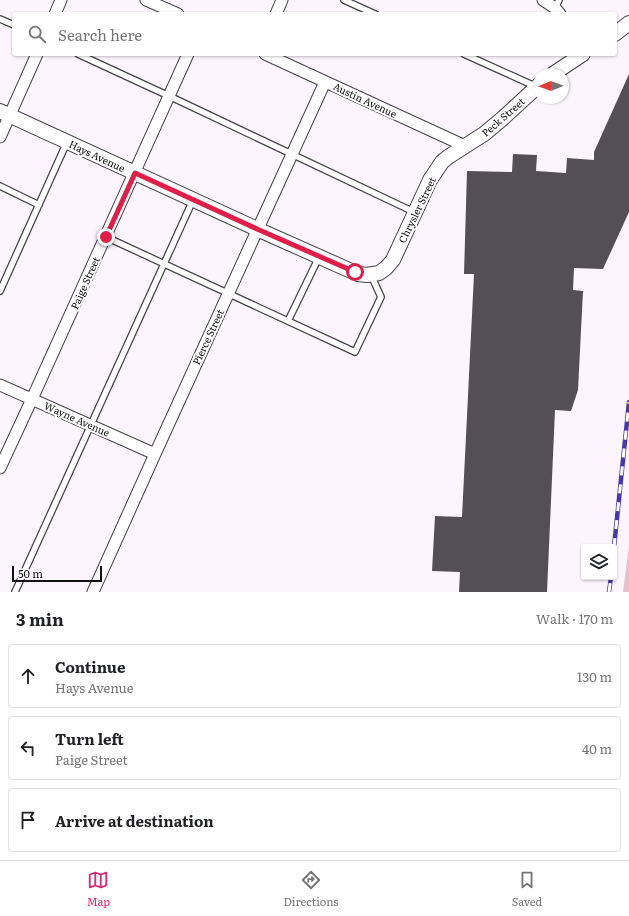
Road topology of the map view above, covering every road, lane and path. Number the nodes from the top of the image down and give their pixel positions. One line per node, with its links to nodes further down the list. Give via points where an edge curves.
1 (61, 0): 7 (street)
2 (146, 0): 8 (street)
3 (282, 0): 9 (street)
4 (344, 0): 10 (lane)
5 (543, 0): 6 (street)
6 (558, 7)
7 (56, 12)
8 (173, 12)
9 (277, 12)
10 (371, 12)
11 (0, 19): 13 (lane)
12 (629, 23): 14 (street)
13 (12, 24)
14 (617, 32)
15 (36, 56): 26 (street)
16 (82, 56): 25 (lane)
17 (187, 56): 25 (street, Paige Street)
18 (269, 56): 22 (street, Austin Avenue)
19 (469, 56): 23 (lane)
20 (580, 56): 21 (street)
21 (562, 68)
22 (325, 82): 29 (street, Austin Avenue); 30 (street, Pierce Street)
23 (533, 84)
24 (533, 91): 29 (street, Peck Street, via 484,134)
25 (169, 96): 30 (lane); 31 (street, Paige Street)
26 (5, 113): 27 (street); 28 (street, Hays Avenue)
27 (0, 137)
28 (67, 142): 31 (street, Hays Avenue); 34 (lane)
29 (465, 146): 35 (street, Chrysler Street, via 442,162 430,180)
30 (292, 154): 35 (lane); 36 (street, Pierce Street)
31 (135, 173): 33 (street, Hays Avenue); 37 (street, Paige Street)
32 (0, 186): 34 (lane)
33 (194, 200): 36 (street, Hays Avenue); 39 (lane)
34 (39, 205): 41 (lane)
35 (415, 212): 40 (street, Chrysler Street, via 393,260 382,271)
36 (257, 229): 38 (street, Hays Avenue); 42 (street, Pierce Street)
37 (106, 237): 39 (lane); 45 (street, Paige Street)
38 (319, 256): 40 (street, Hays Avenue, via 358,274); 43 (lane)
39 (164, 264): 42 (lane); 46 (lane)
40 (371, 275): 43 (lane, via 381,297 354,352)
41 (0, 291)
42 (228, 294): 43 (lane); 47 (street, Pierce Street)
43 (288, 321)
44 (0, 385): 45 (street, Wayne Avenue)
45 (32, 399): 46 (street, Wayne Avenue); 48 (street, Paige Street)
46 (91, 426): 47 (street, Wayne Avenue); 49 (lane)
47 (154, 454): 50 (street, Pierce Street)
48 (0, 468)
49 (15, 592)
50 (92, 592)

